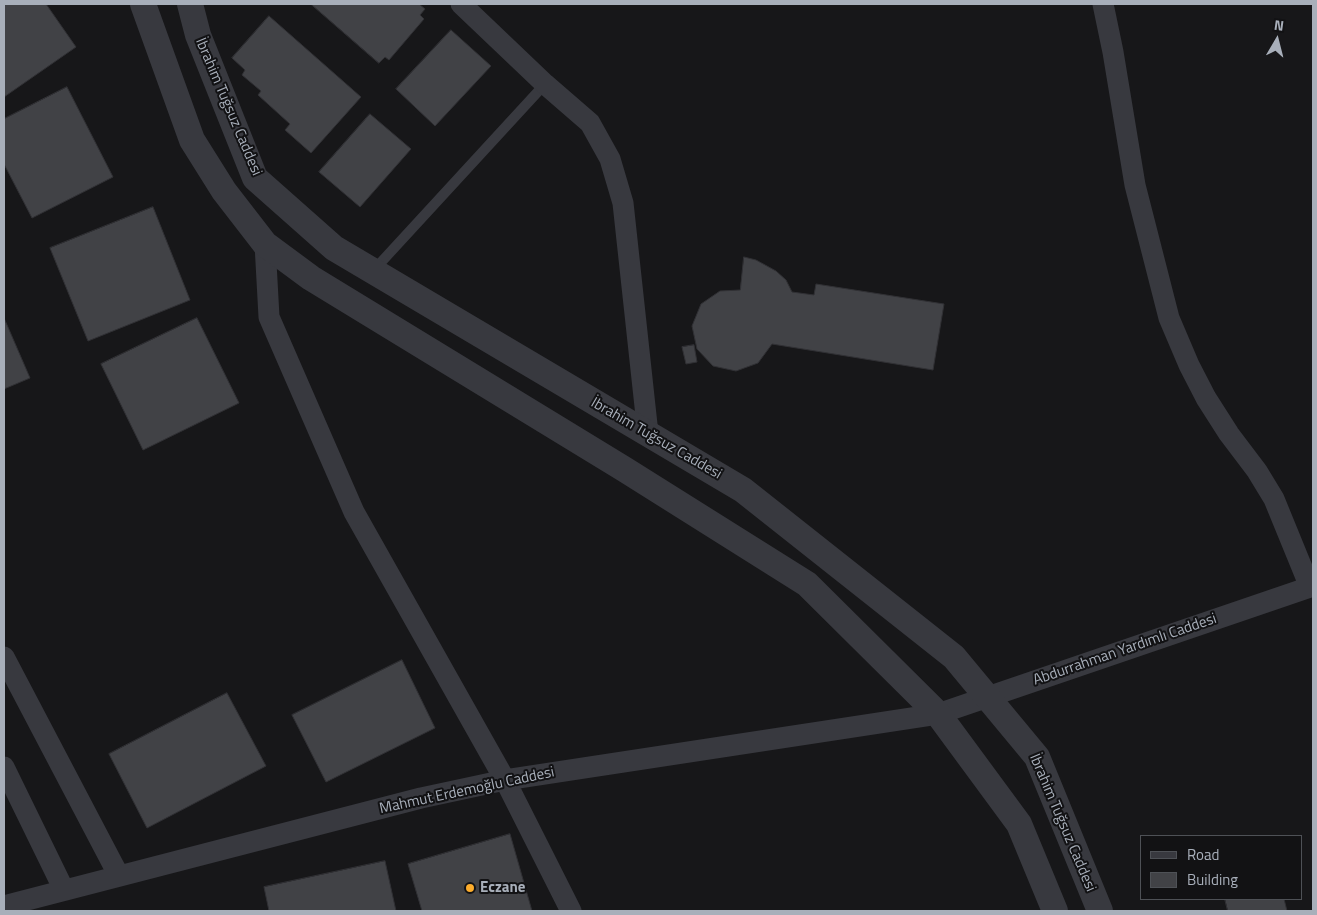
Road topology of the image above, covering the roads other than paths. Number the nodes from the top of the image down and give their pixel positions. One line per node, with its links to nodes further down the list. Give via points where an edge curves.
1 (143, 4): 6 (street, via 192,140 224,191)
2 (190, 4): 7 (street, İbrahim Tuğsuz Caddesi, via 198,35 255,178 334,248)
3 (461, 4): 5 (street)
4 (1103, 4): 9 (street, via 1135,185 1169,318 1206,398 1274,499)
5 (545, 84): 7 (lane); 8 (street, via 590,123 610,159 623,203)
6 (265, 244): 12 (street, via 311,278 807,584); 14 (street, via 269,317 354,512)
7 (373, 272): 8 (street, İbrahim Tuğsuz Caddesi)
8 (648, 434): 11 (street, İbrahim Tuğsuz Caddesi, via 742,490 954,657)
9 (1311, 586): 11 (street, Abdurrahman Yardımlı Caddesi)
10 (4, 657): 15 (street)
11 (987, 697): 12 (street, Abdurrahman Yardımlı Caddesi); 20 (street, İbrahim Tuğsuz Caddesi, via 1037,757)
12 (938, 714): 14 (street, Mahmut Erdemoğlu Caddesi); 19 (street, via 1019,824)
13 (4, 768): 16 (street)
14 (504, 780): 15 (street, Mahmut Erdemoğlu Caddesi, via 421,798); 18 (street)
15 (119, 876): 16 (street, Mahmut Erdemoğlu Caddesi)
16 (64, 890): 17 (street, Mahmut Erdemoğlu Caddesi)
17 (4, 906)
18 (571, 911)
19 (1055, 911)
20 (1100, 911)

